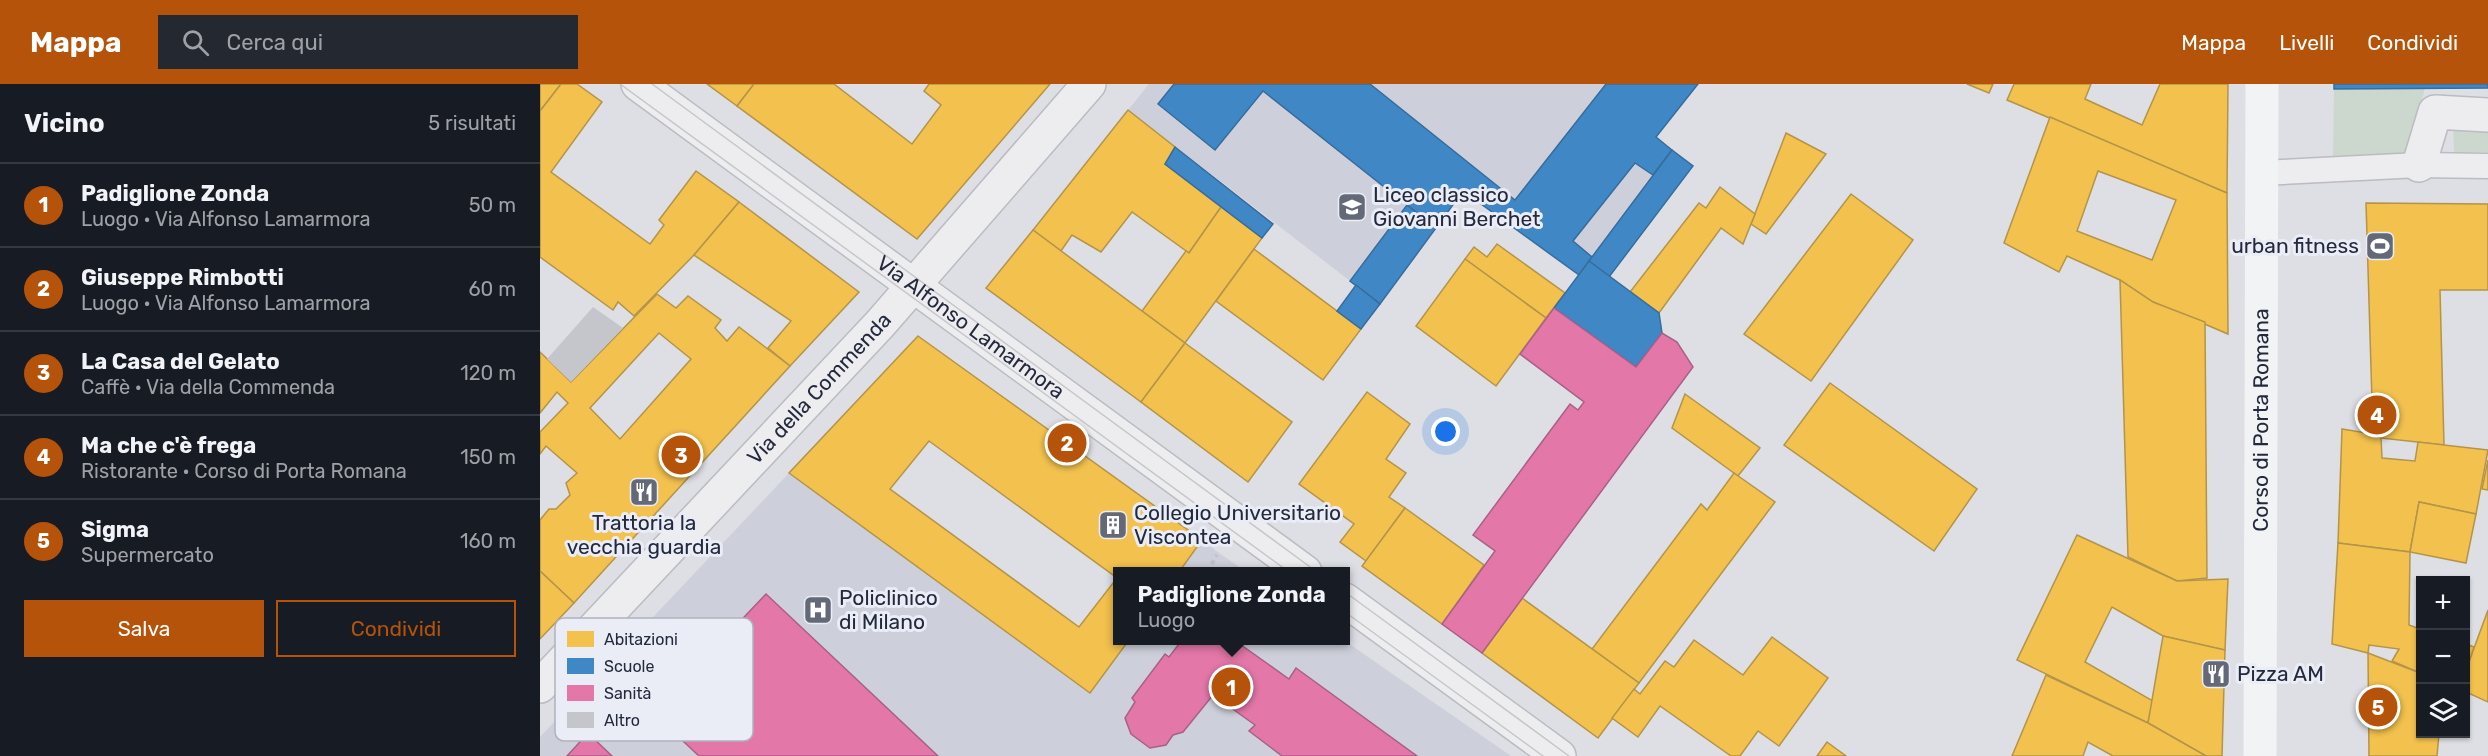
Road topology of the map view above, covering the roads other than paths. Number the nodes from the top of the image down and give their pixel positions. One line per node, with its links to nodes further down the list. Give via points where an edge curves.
1 (638, 84): 8 (street, Via Alfonso Lamarmora)
2 (1089, 84): 8 (street, Via della Commenda)
3 (2262, 84): 7 (street, Corso di Porta Romana)
4 (2488, 115): 5 (street, via 2435,112)
5 (2419, 165): 6 (lane); 7 (lane)
6 (2488, 166)
7 (2262, 173): 15 (street, Corso di Porta Romana)
8 (913, 287): 9 (street, Via Alfonso Lamarmora); 11 (street, Via della Commenda)
9 (1298, 567)
10 (1350, 604): 14 (street)
11 (604, 618)
12 (555, 670): 13 (street, Via della Commenda)
13 (540, 686)
14 (1559, 756)
15 (2260, 756)

